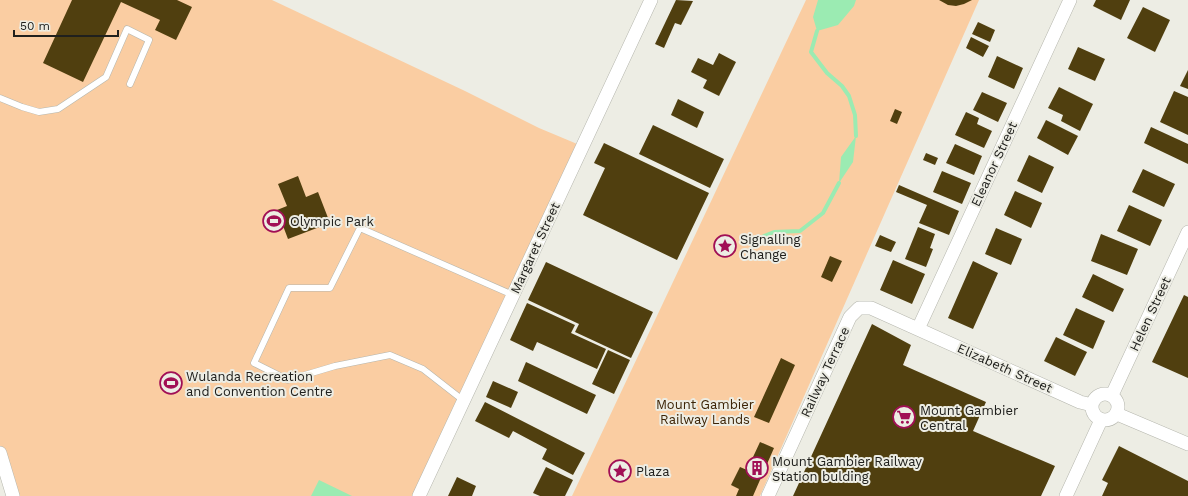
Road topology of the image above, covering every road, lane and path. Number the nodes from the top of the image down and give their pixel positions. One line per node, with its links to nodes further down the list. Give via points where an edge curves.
1 (651, 0): 6 (street, Margaret Street)
2 (1070, 0): 7 (street, Eleanor Street)
3 (130, 84): 4 (lane, via 149,40 127,30 106,76 58,109 39,112)
4 (0, 98)
5 (1188, 232): 8 (street, Helen Street)
6 (512, 295): 9 (street, Margaret Street); 9 (lane, via 360,228 330,288 289,288 254,363 288,380 335,366 390,355 423,369)
7 (918, 329): 10 (street, Elizabeth Street, via 1080,402); 18 (street, Railway Terrace, via 871,308 860,308 850,316)
8 (1112, 395): 10 (street, via 1099,395); 11 (street, via 1118,402)
9 (464, 401): 17 (street, Margaret Street)
10 (1092, 405): 12 (street, via 1093,413)
11 (1117, 414): 12 (street, via 1110,420); 13 (street)
12 (1101, 420): 19 (street)
13 (1188, 444)
14 (0, 453): 15 (street)
15 (2, 469): 16 (street)
16 (13, 496)
17 (419, 496)
18 (768, 496)
19 (1066, 496)

